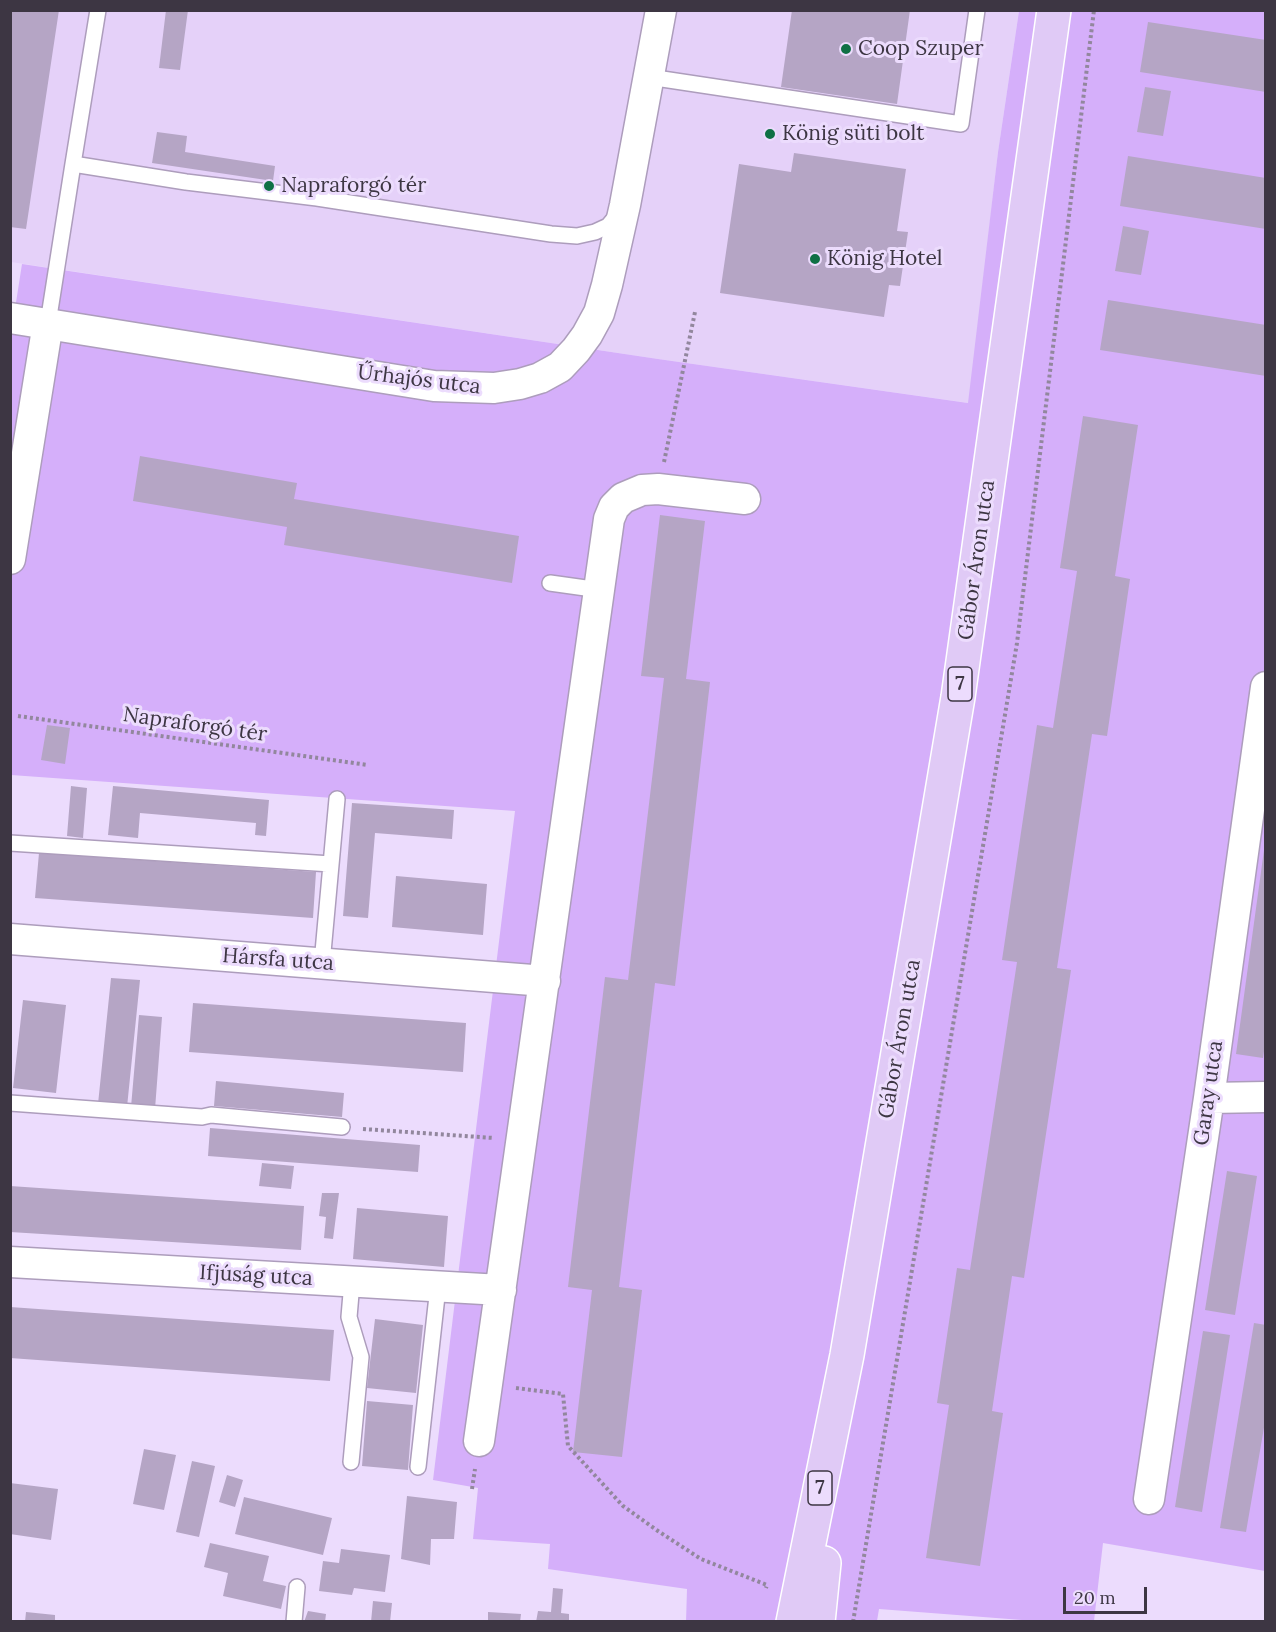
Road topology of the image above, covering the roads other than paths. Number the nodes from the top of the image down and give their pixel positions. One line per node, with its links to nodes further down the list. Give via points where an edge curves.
1 (98, 10): 6 (lane)
2 (662, 10): 5 (street, Űrhajós utca)
3 (977, 10): 5 (lane, via 961,124)
4 (1054, 10): 29 (main road, Gábor Áron utca / 7, via 958,697)
5 (649, 77): 7 (street, Űrhajós utca)
6 (74, 164): 7 (lane, via 577,236 608,226); 9 (lane)
7 (625, 205): 9 (street, Űrhajós utca, via 607,285 587,335 560,367 520,384 494,388 434,386)
8 (10, 318): 9 (street, Űrhajós utca)
9 (48, 323): 11 (street)
10 (745, 499): 13 (street, via 658,489 623,498 609,519)
11 (11, 547)
12 (550, 583): 13 (lane)
13 (600, 590): 20 (street)
14 (1264, 703): 22 (street, Garay utca)
15 (337, 799): 17 (lane)
16 (10, 843): 17 (lane)
17 (331, 864): 19 (lane)
18 (10, 939): 19 (street, Hársfa utca)
19 (322, 963): 20 (street, Hársfa utca)
20 (545, 981): 28 (street)
21 (1266, 1097): 22 (street)
22 (1209, 1098): 33 (street, Garay utca)
23 (10, 1103): 24 (lane)
24 (342, 1127)
25 (10, 1262): 26 (street, Ifjúság utca)
26 (352, 1282): 27 (street, Ifjúság utca); 31 (lane, via 349,1317 361,1356)
27 (438, 1287): 28 (street, Ifjúság utca); 32 (lane)
28 (501, 1290): 30 (street)
29 (847, 1355): 36 (main road, Gábor Áron utca / 7); 37 (main road, Gábor Áron utca / 7)
30 (479, 1441)
31 (351, 1462)
32 (418, 1467)
33 (1149, 1499)
34 (297, 1587): 35 (lane)
35 (294, 1622)
36 (793, 1622)
37 (818, 1622)

